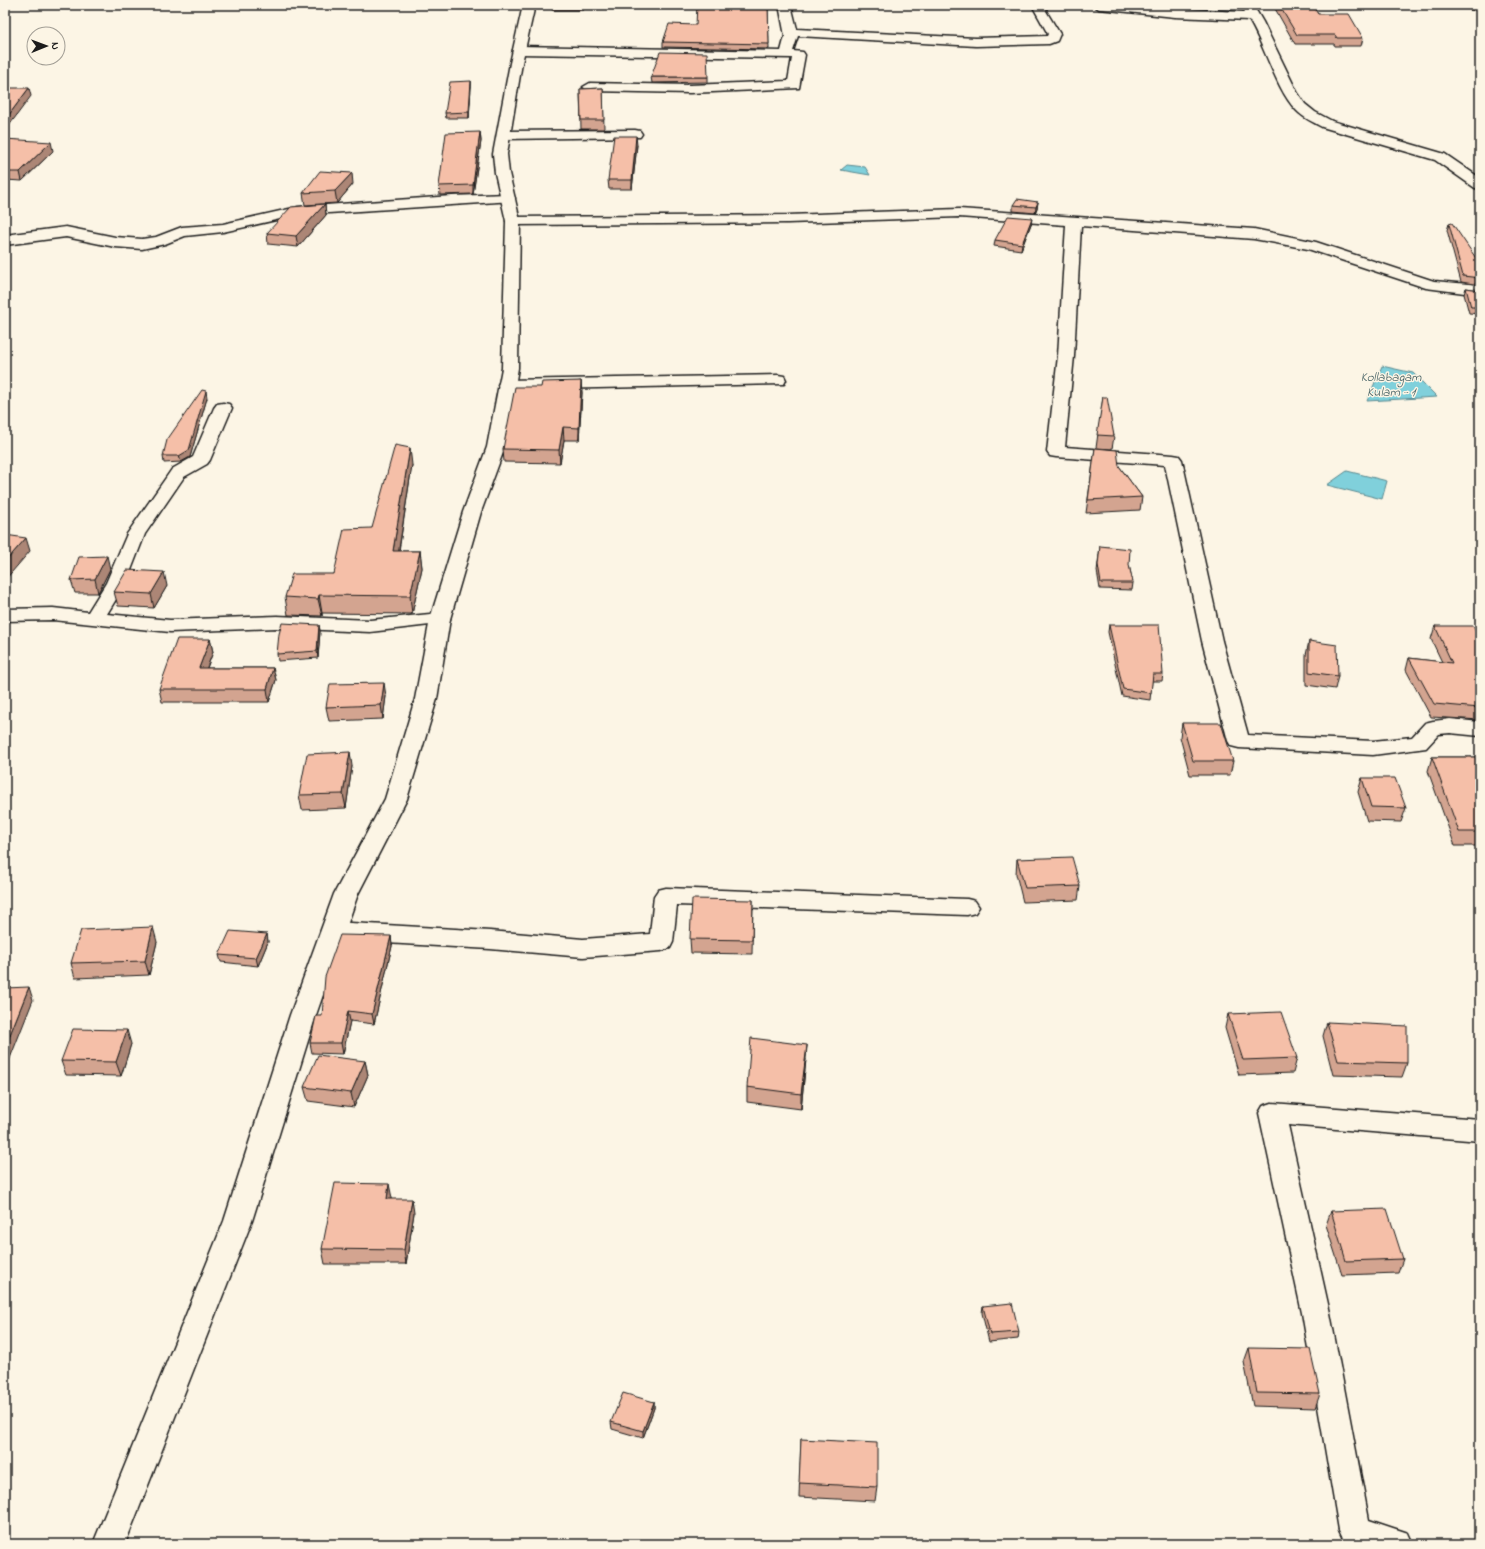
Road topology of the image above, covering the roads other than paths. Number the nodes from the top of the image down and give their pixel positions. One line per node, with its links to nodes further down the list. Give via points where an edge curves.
1 (530, 5): 7 (street)
2 (786, 5): 6 (street)
3 (1041, 5): 6 (street, via 1040,11 1054,34 1049,40 976,42)
4 (1099, 5): 5 (street, via 1174,14)
5 (1250, 10): 12 (street, via 1290,92 1300,107 1310,115 1327,124 1440,157)
6 (792, 32): 8 (street)
7 (519, 50): 8 (street, via 766,56); 11 (street)
8 (785, 54): 9 (street, via 799,55 794,85 690,89)
9 (590, 87)
10 (635, 134): 11 (street)
11 (504, 135): 13 (street, via 500,154)
12 (1480, 185)
13 (508, 198): 14 (street); 16 (street, via 298,211 223,228 182,232 160,241 142,244 115,242 66,232)
14 (513, 221): 15 (street, via 788,219 959,213); 19 (street, via 510,368)
15 (1074, 222): 17 (street, via 1254,234 1311,245 1432,285); 24 (street, via 1066,356 1056,452 1173,460 1212,641 1239,742 1374,748 1418,743 1433,728 1450,726)
16 (5, 240)
17 (1480, 290)
18 (778, 380): 19 (street)
19 (506, 385): 23 (street, via 496,448 472,512)
20 (223, 408): 22 (street, via 200,460 178,473 136,534 116,583)
21 (5, 615): 22 (street, via 53,614)
22 (94, 618): 23 (street, via 170,626 277,622 370,626)
23 (440, 619): 26 (street, via 426,699 396,799 346,894)
24 (1480, 729)
25 (967, 907): 26 (street, via 666,896 661,942 583,948)
26 (333, 931): 28 (street, via 303,1015 238,1220)
27 (1480, 1130): 29 (street, via 1272,1112 1316,1313 1354,1530)
28 (109, 1544)
29 (1397, 1544)

